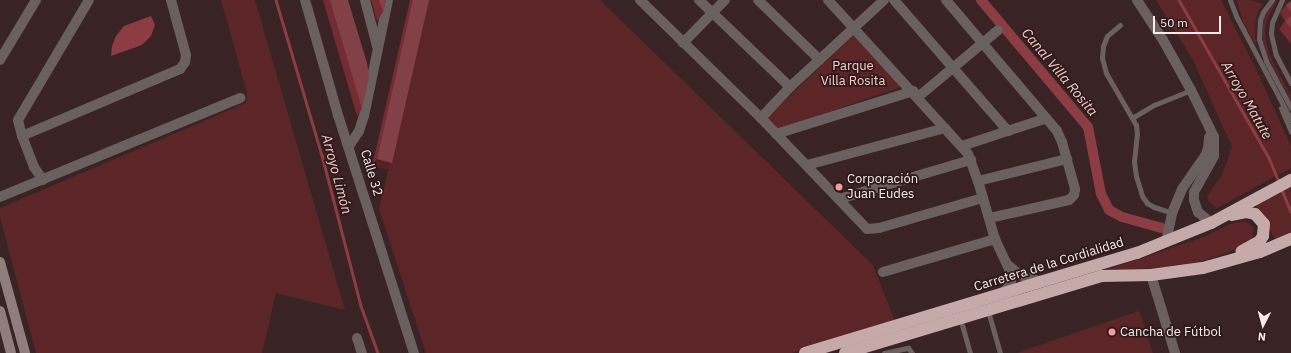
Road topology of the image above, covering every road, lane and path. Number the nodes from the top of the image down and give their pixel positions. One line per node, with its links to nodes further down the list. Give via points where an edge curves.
1 (36, 0): 26 (street)
2 (89, 0): 45 (street, via 18,120)
3 (171, 0): 45 (street, via 186,55 180,69)
4 (305, 0): 46 (street, Calle 32)
5 (365, 0): 25 (street)
6 (388, 0): 25 (street)
7 (640, 0): 24 (street)
8 (699, 0): 19 (street)
9 (725, 0): 19 (street)
10 (758, 0): 27 (street)
11 (828, 0): 21 (street)
12 (884, 0): 21 (street)
13 (894, 0): 28 (street)
14 (946, 0): 23 (street)
15 (1137, 0): 32 (street)
16 (1230, 0): 30 (lane)
17 (1272, 0): 35 (lane, via 1260,20 1259,38 1266,61)
18 (1282, 0): 29 (lane, via 1272,22 1271,34 1276,55)
19 (713, 13): 24 (street); 31 (street)
20 (1120, 25): 38 (lane, via 1107,36 1102,58 1106,72)
21 (854, 27): 27 (street); 33 (street)
22 (998, 30): 23 (street)
23 (983, 42): 28 (street); 37 (street)
24 (683, 43): 36 (street)
25 (378, 48): 46 (street, via 364,116 359,132)
26 (0, 60)
27 (820, 60): 31 (street)
28 (952, 69): 33 (street); 42 (street)
29 (1291, 83)
30 (1272, 85): 39 (lane); 43 (lane)
31 (790, 87): 36 (street)
32 (1191, 90): 38 (lane, via 1154,105); 40 (street)
33 (915, 94): 41 (street); 44 (street)
34 (240, 98): 51 (street)
35 (1291, 108)
36 (761, 118): 44 (street)
37 (1047, 118): 42 (street); 48 (street, via 1057,131)
38 (1132, 118): 57 (lane, via 1137,133 1134,154 1136,176 1142,196 1154,207)
39 (1291, 120)
40 (1205, 121): 57 (street, via 1208,149 1182,189); 59 (street, via 1214,137 1214,156 1198,181 1194,200 1198,212)
41 (945, 128): 47 (street); 50 (street)
42 (1008, 131): 47 (street)
43 (1291, 132)
44 (776, 134): 50 (street)
45 (22, 136): 51 (street, via 34,167)
46 (349, 146): 78 (street, Calle 32)
47 (962, 146): 49 (street)
48 (1067, 158): 53 (street); 58 (street, via 1075,189 1069,200)
49 (972, 160): 53 (street); 56 (street)
50 (807, 165): 56 (street)
51 (44, 180): 54 (street)
52 (1291, 180): 59 (highway, Carretera de la Cordialidad)
53 (978, 181): 55 (street)
54 (0, 198)
55 (983, 198): 56 (street, via 873,229 867,228); 58 (street)
56 (839, 199)
57 (1172, 213): 62 (street)
58 (990, 218): 60 (street)
59 (1211, 223): 62 (highway, Carretera de la Cordialidad); 65 (highway, via 1246,212 1260,218 1264,230 1260,241 1254,246)
60 (995, 239): 64 (street); 66 (street)
61 (1291, 239): 65 (highway, Carretera de la Cordialidad, via 1238,259)
62 (1166, 242): 68 (highway, Carretera de la Cordialidad)
63 (0, 262): 76 (street)
64 (1008, 265): 68 (street, via 1020,275); 69 (street, via 1011,281 1007,289)
65 (1203, 268): 67 (highway, Carretera de la Cordialidad)
66 (883, 272)
67 (1151, 275): 70 (highway, Carretera de la Cordialidad, via 1101,276); 85 (street)
68 (1042, 281): 69 (highway, Carretera de la Cordialidad)
69 (1000, 294): 79 (highway, Carretera de la Cordialidad)
70 (988, 310): 72 (highway, Carretera de la Cordialidad); 84 (lane)
71 (0, 311): 75 (street)
72 (960, 318): 74 (highway, Carretera de la Cordialidad); 83 (lane)
73 (357, 338): 77 (street)
74 (872, 349): 80 (highway, Carretera de la Cordialidad)
75 (11, 353)
76 (25, 353)
77 (362, 353)
78 (414, 353)
79 (806, 353)
80 (845, 353)
81 (884, 353): 82 (lane, via 908,348)
82 (912, 353)
83 (970, 353)
84 (1000, 353)
85 (1175, 353)

